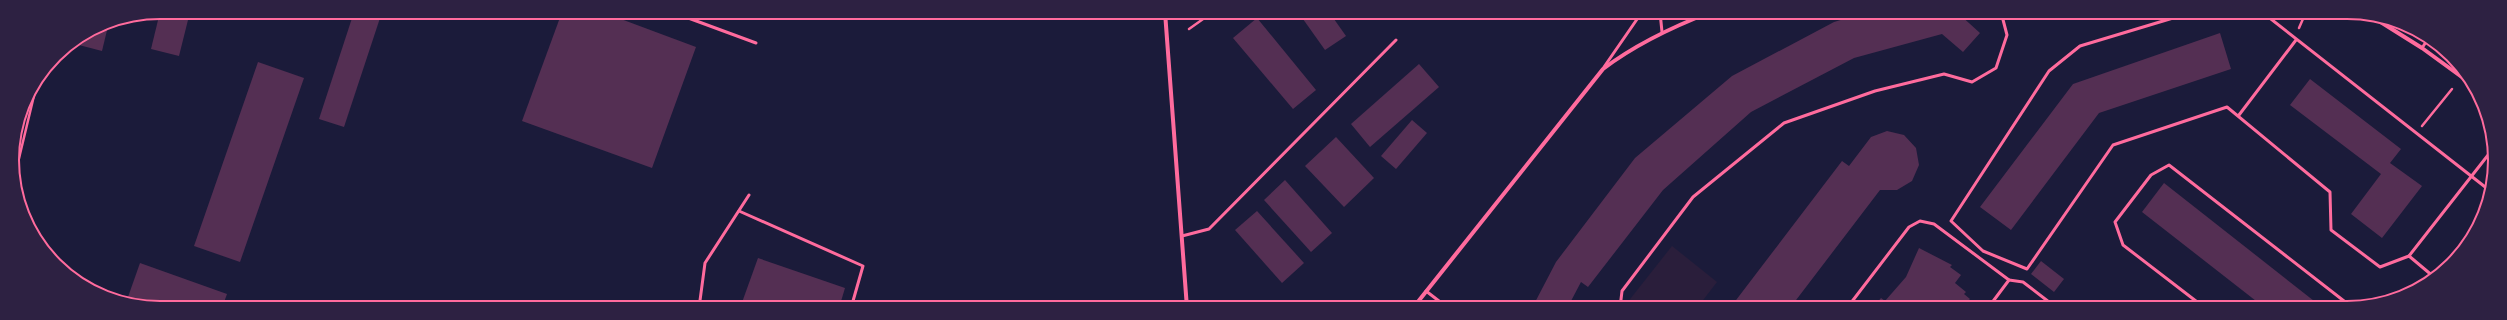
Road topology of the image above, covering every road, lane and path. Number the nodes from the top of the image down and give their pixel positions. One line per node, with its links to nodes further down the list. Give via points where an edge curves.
1 (691, 19): 16 (lane)
2 (1166, 19): 31 (street)
3 (1203, 19): 12 (path)
4 (1637, 19): 19 (lane)
5 (1661, 19): 13 (lane)
6 (1694, 19): 13 (street)
7 (2003, 19): 43 (lane, via 2007,35 1996,68 1972,82 1944,74 1875,91 1784,123 1693,197 1622,291)
8 (2170, 19): 32 (lane, via 2080,46 2049,71 1951,221)
9 (2270, 19): 15 (lane)
10 (2304, 19): 15 (path)
11 (2384, 24): 18 (street)
12 (1189, 29)
13 (1662, 32): 19 (street, via 1624,53)
14 (1396, 40): 31 (lane, via 1209,229)
15 (2296, 40): 23 (lane); 24 (lane)
16 (756, 43)
17 (2425, 43): 18 (lane)
18 (2422, 48): 20 (street)
19 (1603, 69): 37 (street)
20 (2460, 76)
21 (2452, 89): 24 (path)
22 (33, 100): 26 (path)
23 (2239, 115): 32 (lane, via 2227,107 2113,145 2027,268); 33 (lane, via 2330,192 2331,230 2380,267)
24 (2416, 134): 27 (lane)
25 (2488, 155): 27 (lane)
26 (19, 162)
27 (2471, 177): 28 (lane); 33 (lane)
28 (2485, 187)
29 (749, 195): 30 (lane)
30 (738, 210): 38 (lane, via 705,263); 39 (lane, via 863,266)
31 (1182, 236): 40 (street)
32 (1983, 251): 34 (lane)
33 (2409, 256): 35 (lane)
34 (1978, 257): 36 (lane); 44 (lane, via 1934,224 1920,221 1909,227)
35 (2430, 274)
36 (2009, 280): 45 (lane); 46 (lane, via 2023,282)
37 (1426, 291): 41 (street); 42 (lane)
38 (699, 301)
39 (853, 301)
40 (1187, 301)
41 (1418, 301)
42 (1439, 301)
43 (1621, 301)
44 (1852, 301)
45 (1993, 301)
46 (2048, 301)
47 (2196, 301): 48 (lane, via 2123,245 2115,222 2150,175 2168,165)
48 (2343, 301)

